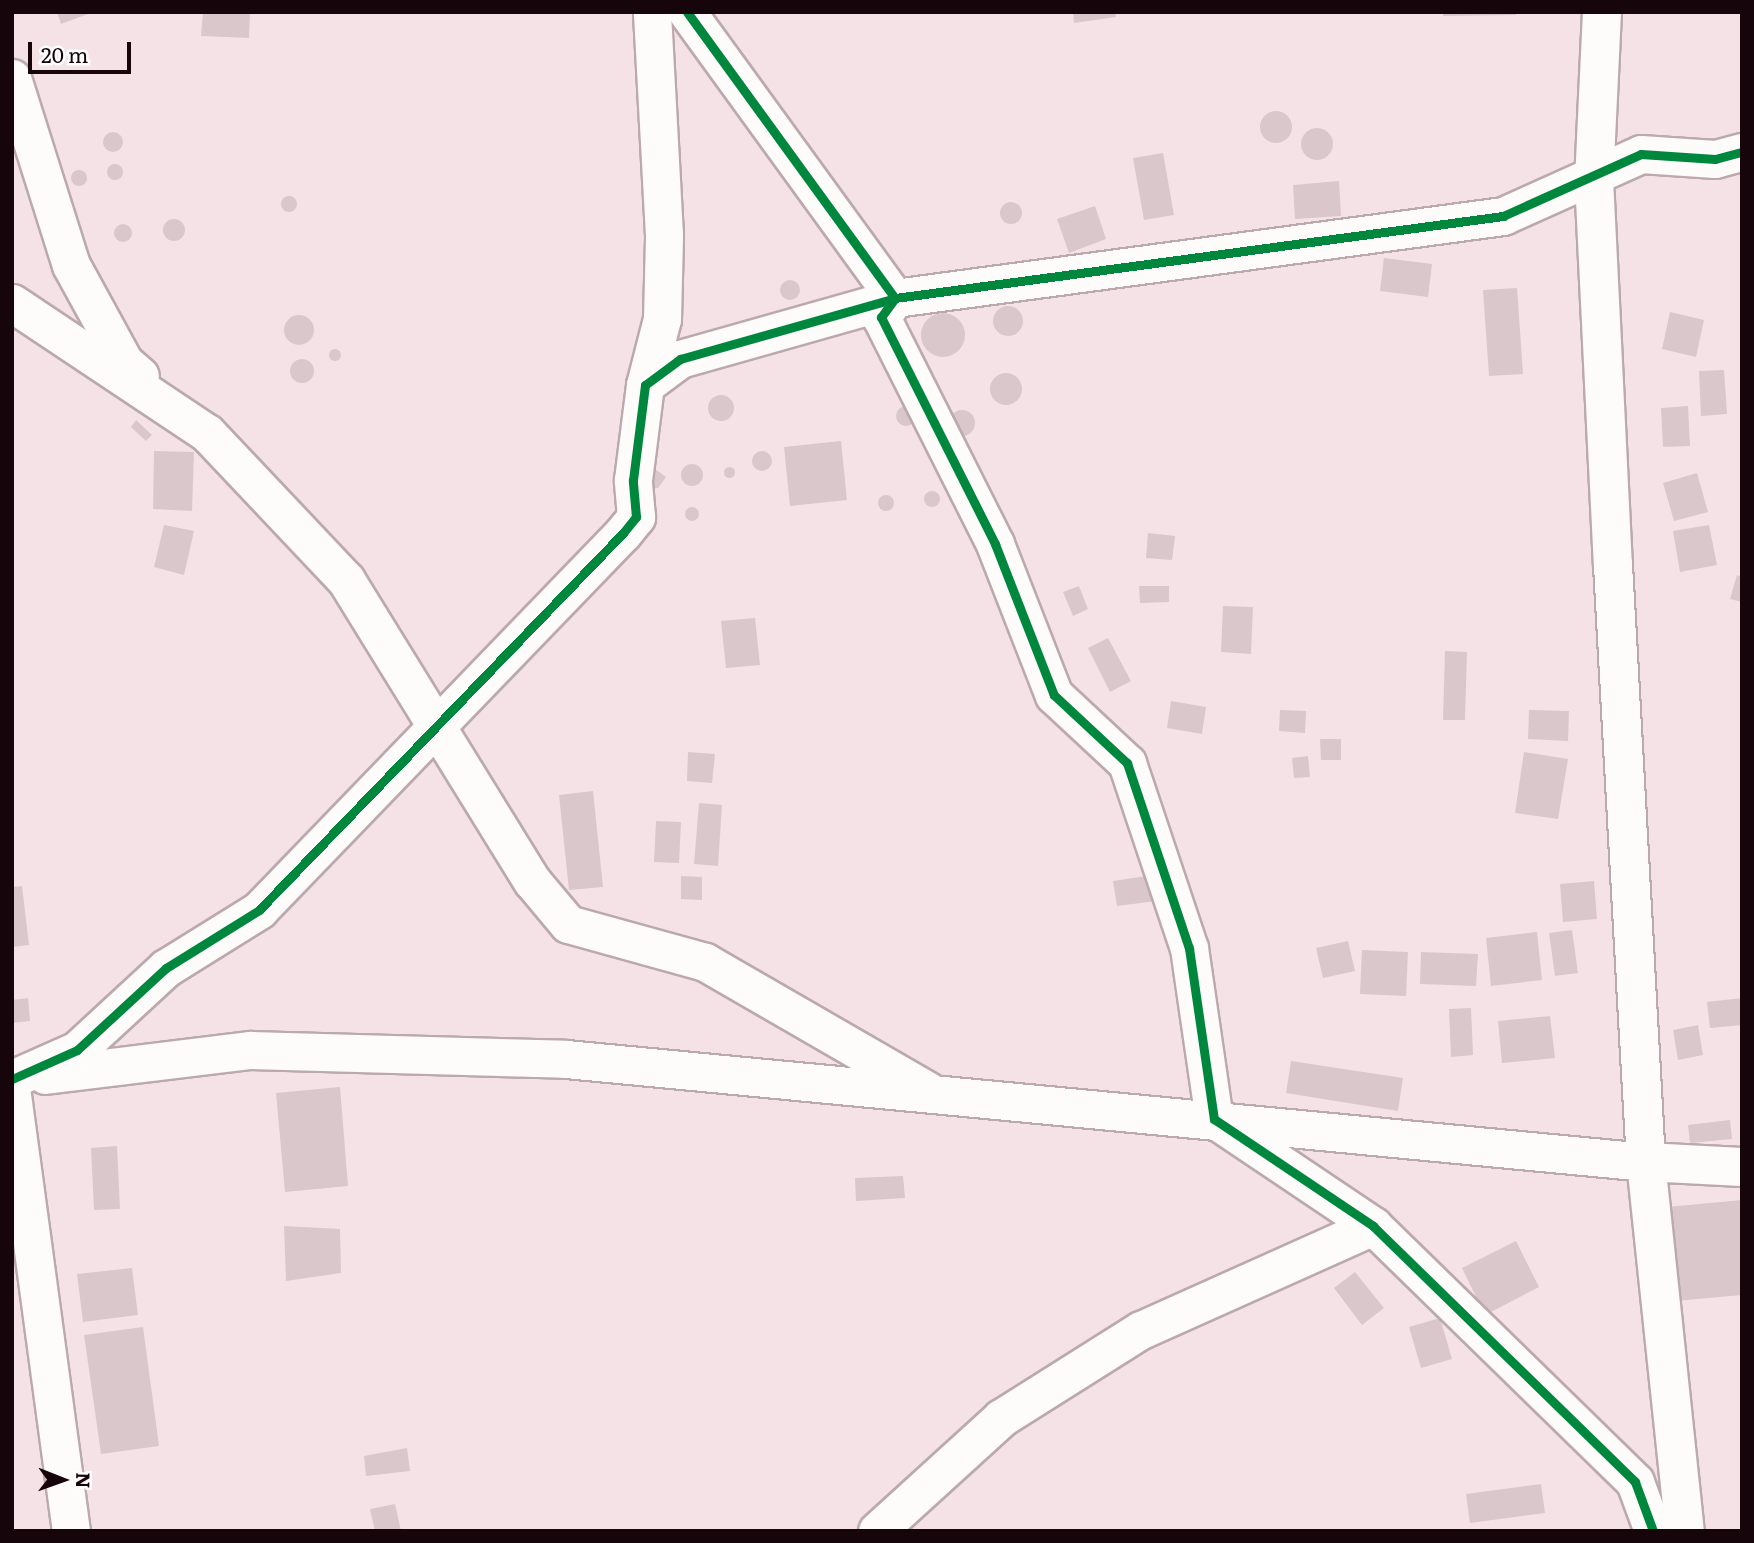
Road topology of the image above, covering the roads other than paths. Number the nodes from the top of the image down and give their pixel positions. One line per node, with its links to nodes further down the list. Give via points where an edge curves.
1 (652, 12): 9 (street, via 664,247 662,319)
2 (687, 12): 7 (street)
3 (1602, 12): 6 (main road)
4 (12, 78): 10 (street, via 71,265 124,362)
5 (1742, 152): 6 (street, via 1715,159 1641,154)
6 (1594, 179): 7 (street, via 1557,188 1503,216); 16 (main road)
7 (895, 298): 9 (street, via 680,359); 15 (street, via 881,317 995,544 1054,695 1127,763 1189,948)
8 (12, 303): 10 (street)
9 (645, 385): 11 (street, via 633,480 636,517)
10 (207, 433): 11 (street, via 346,580)
11 (438, 729): 12 (street, via 259,909 166,968 77,1050); 14 (street, via 532,881 568,924 705,962 916,1087)
12 (12, 1079): 14 (street, via 250,1050 566,1059)
13 (12, 1095): 19 (street)
14 (956, 1099): 15 (street)
15 (1214, 1119): 16 (street); 18 (street)
16 (1646, 1162): 17 (main road); 22 (main road)
17 (1742, 1167)
18 (1373, 1226): 20 (street, via 1141,1330 1001,1418); 21 (street, via 1635,1482)
19 (71, 1531)
20 (877, 1531)
21 (1653, 1531)
22 (1685, 1531)

